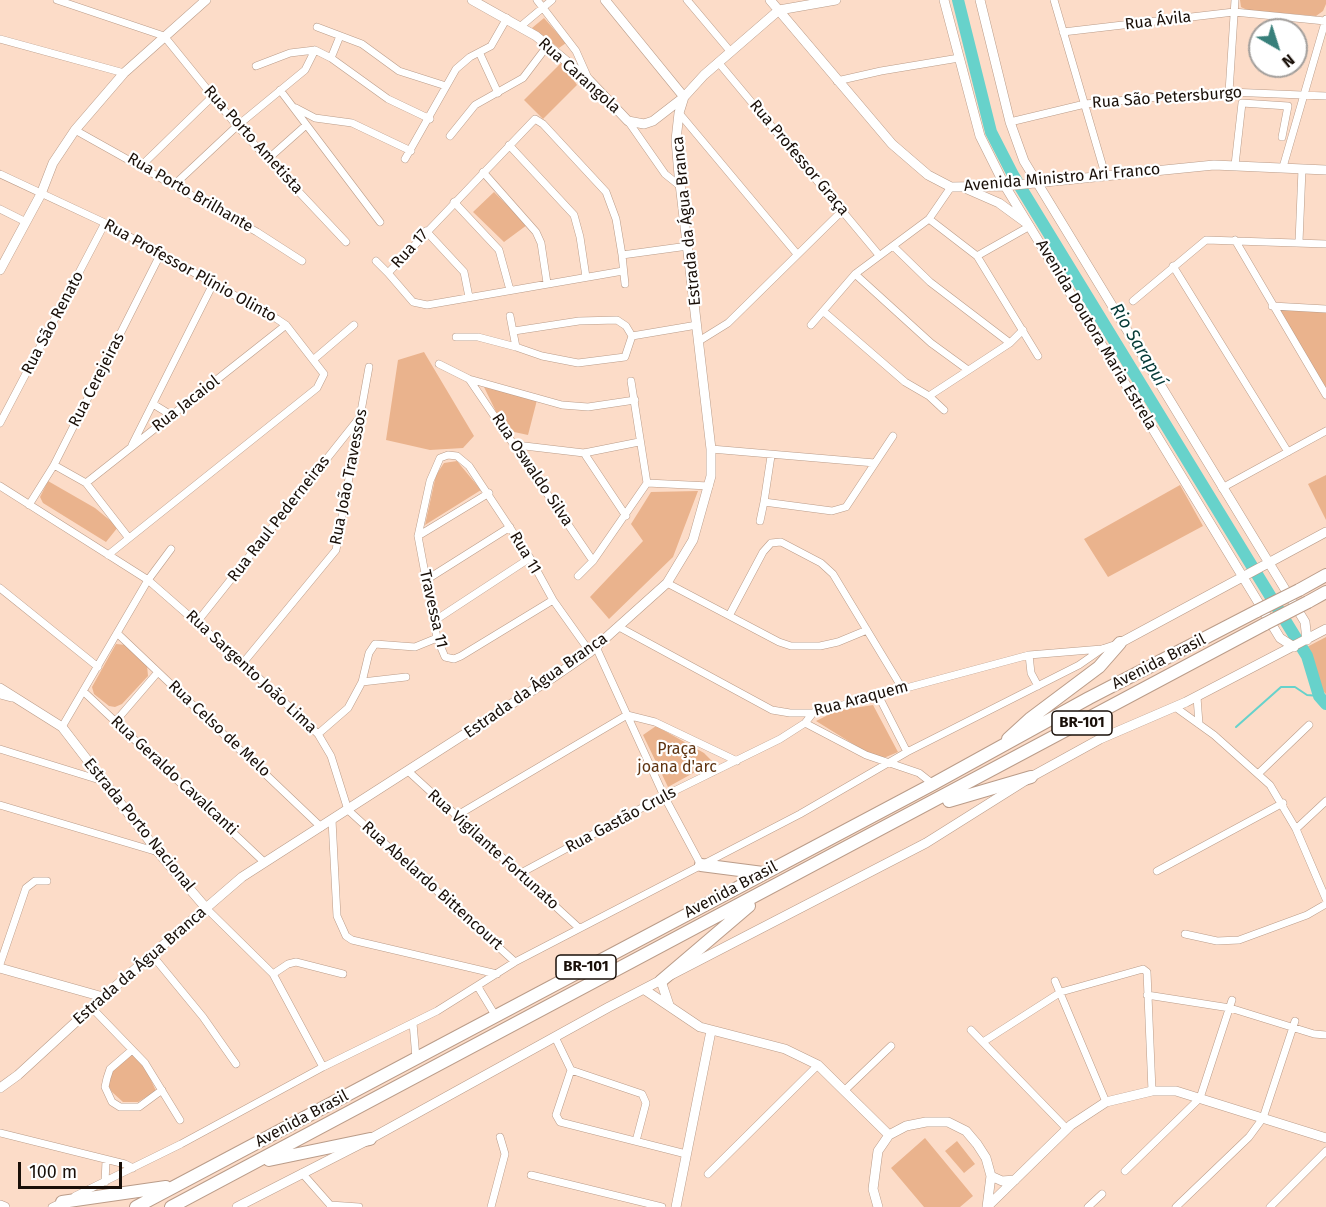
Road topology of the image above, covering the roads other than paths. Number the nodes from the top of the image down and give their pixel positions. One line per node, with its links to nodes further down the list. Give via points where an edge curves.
1 (57, 0): 22 (street)
2 (206, 0): 22 (street)
3 (472, 0): 17 (street, Rua Carangola)
4 (537, 0): 14 (street)
5 (552, 0): 14 (street)
6 (604, 0): 43 (street)
7 (687, 0): 27 (street)
8 (770, 0): 15 (street, Avenida Ministro Ari Franco)
9 (836, 0): 15 (street, Estrada da Água Branca)
10 (944, 0): 30 (street, Avenida Doutora Maria Estrela)
11 (980, 0): 49 (street, Avenida Doutora Maria Estrela)
12 (1054, 0): 21 (street)
13 (1235, 0): 16 (street)
14 (543, 7): 19 (street); 34 (street, via 576,51)
15 (779, 10): 27 (street, Estrada da Água Branca); 35 (street, Avenida Ministro Ari Franco)
16 (1234, 12): 18 (street, Rua Ávila); 21 (street, Rua Ávila); 38 (street)
17 (507, 18): 19 (street, Rua Carangola); 28 (street, via 491,46)
18 (1326, 20): 40 (street)
19 (521, 26): 25 (street, Rua Carangola)
20 (317, 27): 23 (street)
21 (1063, 32): 44 (street)
22 (164, 36): 33 (street); 41 (street, Rua Porto Ametista)
23 (340, 36): 29 (street); 36 (street, via 362,44 399,71)
24 (0, 39): 33 (street)
25 (548, 45): 34 (street, Rua Carangola); 39 (street, via 523,78)
26 (315, 50): 29 (street); 32 (street, via 280,55); 37 (street, via 305,70)
27 (730, 51): 31 (street, Estrada da Água Branca)
28 (480, 54): 36 (street, via 462,63); 39 (street)
29 (331, 58): 47 (street, via 388,99)
30 (959, 58): 35 (street); 70 (street, Avenida Doutora Maria Estrela, via 980,136)
31 (718, 62): 43 (street, Estrada da Água Branca); 76 (street, Rua Professor Graça)
32 (256, 66)
33 (124, 73): 52 (street)
34 (588, 80): 48 (street, Rua Carangola)
35 (837, 81): 71 (street, Avenida Ministro Ari Franco, via 909,160)
36 (446, 86): 47 (street)
37 (280, 90): 45 (street); 50 (street)
38 (1229, 92): 40 (street, Rua São Petersburgo); 44 (street, Rua São Petersburgo)
39 (498, 93): 53 (street, via 476,105)
40 (1303, 95): 42 (street, Rua São Petersburgo); 61 (street)
41 (213, 96): 50 (street, Rua Porto Ametista); 59 (street)
42 (1326, 96)
43 (684, 97): 46 (street, Estrada da Água Branca); 48 (street, Rua Carangola, via 648,123)
44 (1085, 104): 49 (street, Rua São Petersburgo); 66 (street)
45 (296, 108): 51 (street); 56 (street, via 315,118 352,123)
46 (679, 113): 69 (street, Estrada da Água Branca, via 676,140); 90 (street)
47 (430, 119): 56 (street)
48 (628, 121): 69 (street, via 665,174)
49 (1010, 122): 67 (street, Avenida Doutora Maria Estrela)
50 (237, 126): 57 (street, Rua Porto Ametista); 68 (street)
51 (305, 126): 57 (street); 79 (street)
52 (75, 129): 59 (street, Rua Porto Brilhante); 73 (street, via 53,163)
53 (450, 136)
54 (1282, 137): 60 (street, via 1288,106 1242,103)
55 (509, 145): 64 (street, Rua 17); 91 (street, Rua 17, via 531,121 543,124 606,192 616,219); 101 (street, via 574,215)
56 (411, 151): 58 (street)
57 (268, 159): 84 (street, Rua Porto Ametista)
58 (405, 159)
59 (142, 165): 68 (street, Rua Porto Brilhante)
60 (1235, 165): 61 (street, Avenida Ministro Ari Franco); 66 (street, Avenida Ministro Ari Franco)
61 (1283, 167): 62 (street, Avenida Ministro Ari Franco)
62 (1302, 169): 63 (street, Avenida Ministro Ari Franco); 85 (street)
63 (1326, 170)
64 (483, 172): 74 (street, Rua 17); 102 (street, via 536,232)
65 (0, 174): 73 (street, Rua Professor Plínio Olinto)
66 (1105, 174): 67 (street, Avenida Ministro Ari Franco)
67 (1032, 183): 70 (street, Avenida Ministro Ari Franco); 154 (street, Avenida Doutora Maria Estrela)
68 (174, 186): 94 (street, Rua Porto Brilhante)
69 (680, 186): 87 (street, Estrada da Água Branca)
70 (1008, 186): 72 (street, Avenida Ministro Ari Franco); 81 (street, Avenida Doutora Maria Estrela)
71 (951, 187): 72 (street, Avenida Ministro Ari Franco); 77 (street)
72 (964, 188): 81 (street, via 999,203)
73 (41, 194): 78 (street); 80 (street, Rua Professor Plínio Olinto)
74 (454, 202): 82 (street, Rua 17); 105 (street, via 499,250)
75 (0, 208): 78 (street)
76 (843, 210): 90 (street); 92 (street, Rua Professor Graça)
77 (929, 219): 88 (street); 93 (street)
78 (26, 222): 97 (street)
79 (380, 222)
80 (105, 223): 89 (street, Rua Professor Plínio Olinto); 137 (street, Rua São Renato)
81 (1030, 226): 93 (street); 169 (street, Avenida Doutora Maria Estrela)
82 (426, 231): 99 (street, Rua 17); 106 (street, via 464,272)
83 (1235, 240): 85 (street); 96 (street, via 1206,240); 108 (street)
84 (346, 242)
85 (1299, 242): 86 (street)
86 (1326, 244)
87 (688, 246): 91 (street); 114 (street, Estrada da Água Branca)
88 (893, 246): 92 (street); 121 (street, via 930,282)
89 (161, 253): 103 (street, Rua Professor Plínio Olinto); 149 (street, Rua Cerejeiras)
90 (796, 254): 120 (street, via 728,323)
91 (622, 255): 98 (street)
92 (879, 255): 100 (street)
93 (977, 256): 116 (street)
94 (302, 261)
95 (376, 261): 99 (street)
96 (1173, 266): 107 (street); 144 (street)
97 (0, 270)
98 (623, 271): 101 (street, Rua 17); 104 (street)
99 (388, 273): 106 (street, Rua 17, via 419,305)
100 (855, 274): 110 (street); 127 (street, via 931,343)
101 (586, 277): 102 (street, Rua 17)
102 (548, 283): 105 (street, Rua 17)
103 (213, 284): 112 (street, Rua Professor Plínio Olinto); 133 (street)
104 (625, 284)
105 (510, 290): 106 (street, Rua 17)
106 (469, 297)
107 (1133, 301)
108 (1272, 306): 109 (street); 130 (street)
109 (1326, 309)
110 (823, 311): 115 (street); 131 (street, via 905,381)
111 (510, 316): 117 (street)
112 (286, 325): 124 (street, Rua Professor Plínio Olinto); 135 (street, Rua Jacaiol)
113 (354, 325): 124 (street)
114 (698, 325): 118 (street); 120 (street, Estrada da Água Branca)
115 (812, 325)
116 (1023, 330): 121 (street); 123 (street)
117 (514, 332): 118 (street, via 579,321 617,320); 122 (street)
118 (632, 336): 122 (street, via 625,357 578,363)
119 (456, 337): 122 (street, via 478,337)
120 (699, 340): 143 (street, Estrada da Água Branca)
121 (1010, 343): 127 (street)
122 (516, 347)
123 (1038, 356)
124 (313, 360): 163 (street, Rua Professor Plínio Olinto, via 324,374 317,388)
125 (439, 364): 128 (street)
126 (369, 367): 136 (street, Rua João Travessos)
127 (968, 370): 131 (street)
128 (470, 379): 132 (street, via 576,407); 141 (street, Rua Oswaldo Silva)
129 (631, 381): 132 (street)
130 (1326, 395)
131 (929, 396): 134 (street)
132 (635, 400): 140 (street)
133 (153, 404): 135 (street); 142 (street)
134 (944, 410)
135 (171, 415): 142 (street, Rua Jacaiol)
136 (362, 415): 182 (street, Rua Raul Pederneiras); 193 (street, Rua João Travessos, via 336,550)
137 (0, 423)
138 (1326, 431): 144 (street)
139 (893, 436): 148 (street)
140 (639, 442): 145 (street); 151 (street)
141 (516, 445): 145 (street); 168 (street, Rua Oswaldo Silva)
142 (131, 447): 150 (street, Rua Jacaiol)
143 (711, 449): 147 (street); 153 (street, Estrada da Água Branca)
144 (1287, 452): 154 (street)
145 (584, 453): 158 (street)
146 (457, 456): 155 (street, Rua 11); 162 (street, Travessa 11, via 448,454 436,464)
147 (771, 456): 148 (street); 156 (street)
148 (875, 463): 156 (street, via 840,510)
149 (54, 465): 150 (street); 157 (street, Rua Cerejeiras)
150 (86, 483): 163 (street)
151 (647, 483): 153 (street); 158 (street)
152 (0, 486): 157 (street, Rua Sargento João Lima)
153 (709, 486): 175 (street, Estrada da Água Branca, via 693,540)
154 (1222, 488): 167 (street, Avenida Doutora Maria Estrela)
155 (489, 493): 160 (street, Rua 11); 162 (street)
156 (764, 502): 159 (street)
157 (29, 505): 165 (street, Rua Sargento João Lima)
158 (626, 516): 168 (street)
159 (760, 521)
160 (510, 527): 166 (street, Rua 11); 174 (street)
161 (1326, 532): 167 (street)
162 (418, 536): 174 (street, Travessa 11)
163 (128, 537): 165 (street, Rua Professor Plínio Olinto)
164 (171, 549): 173 (street)
165 (108, 555): 173 (street, Rua Sargento João Lima)
166 (530, 558): 179 (street, Rua 11); 181 (street)
167 (1268, 558): 170 (street); 189 (street, Avenida Doutora Maria Estrela, via 1305,622)
168 (593, 561): 172 (street)
169 (1234, 563): 170 (street, Avenida Doutora Maria Estrela); 176 (street)
170 (1246, 573): 176 (street); 189 (street, Avenida Doutora Maria Estrela, via 1280,638)
171 (1326, 575): 216 (highway, Avenida Brasil / BR-101, bridge)
172 (578, 576)
173 (148, 580): 182 (street, Rua Sargento João Lima); 186 (street)
174 (426, 580): 181 (street, Travessa 11)
175 (667, 583): 180 (street); 183 (street, Estrada da Água Branca)
176 (1227, 583): 188 (street)
177 (0, 588): 194 (street)
178 (1326, 592): 231 (highway, Avenida Brasil / BR-101, bridge)
179 (553, 600): 187 (street, Travessa 11, via 453,659 445,657); 191 (street, Rua 11)
180 (730, 614): 185 (street, via 791,646 820,646); 185 (street, via 763,552 775,542 827,567)
181 (434, 621): 187 (street, Travessa 11)
182 (197, 622): 193 (street, Rua Sargento João Lima)
183 (619, 627): 191 (street, Estrada da Água Branca); 207 (street, Rua Araquem, via 772,710)
184 (1326, 629): 189 (street)
185 (867, 630): 200 (street)
186 (117, 633): 194 (street); 195 (street, Rua Celso de Melo)
187 (437, 638): 197 (street, via 416,647 375,644)
188 (1120, 643): 190 (street, Rua Araquem); 216 (highway, via 1099,667)
189 (1300, 643): 204 (street)
190 (1102, 649): 192 (street, Rua Araquem); 198 (street)
191 (593, 650): 208 (street, Rua 11); 220 (street, Estrada da Água Branca)
192 (1029, 655): 198 (street, via 1031,673); 200 (street, Rua Araquem)
193 (243, 663): 214 (street, Rua Sargento João Lima)
194 (98, 667): 201 (street)
195 (158, 672): 209 (street); 233 (street, Rua Celso de Melo)
196 (406, 677): 197 (street)
197 (362, 682): 214 (street, via 348,708)
198 (1038, 686): 217 (street)
199 (0, 688): 205 (street, Estrada Porto Nacional)
200 (902, 688): 203 (street, Rua Araquem)
201 (83, 691): 209 (street, Rua Geraldo Cavalcanti); 213 (street)
202 (0, 695): 205 (street)
203 (878, 695): 207 (street, Rua Araquem); 217 (street)
204 (1197, 697): 206 (street); 211 (street)
205 (23, 701): 213 (street, Estrada Porto Nacional)
206 (1175, 707): 211 (street); 222 (street, via 1100,739)
207 (813, 713): 210 (street, Rua Gastão Cruls)
208 (627, 715): 218 (street, via 655,722); 225 (street, Rua 11); 230 (street)
209 (116, 722): 236 (street, Rua Geraldo Cavalcanti)
210 (805, 723): 218 (street, Rua Gastão Cruls); 219 (street)
211 (1199, 724): 221 (street)
212 (1309, 725): 221 (street)
213 (62, 727): 223 (street, Estrada Porto Nacional)
214 (318, 734): 229 (street, Rua Sargento João Lima, via 330,756)
215 (0, 749): 223 (street)
216 (996, 750): 224 (highway, Avenida Brasil / BR-101)
217 (907, 752): 219 (street)
218 (737, 761): 225 (street, Rua Gastão Cruls)
219 (887, 764): 224 (street, via 919,773); 237 (street)
220 (408, 771): 229 (street, Estrada da Água Branca); 230 (street, Rua Vigilante Fortunato)
221 (1259, 773): 227 (street)
222 (1031, 777): 231 (highway, via 980,790); 254 (street, via 926,843)
223 (103, 781): 235 (street, Estrada Porto Nacional)
224 (933, 784): 240 (highway, Avenida Brasil / BR-101)
225 (664, 796): 237 (street, Rua 11); 239 (street, Rua Gastão Cruls)
226 (1326, 801): 234 (street)
227 (1282, 803): 234 (street); 238 (street)
228 (0, 805): 235 (street)
229 (348, 810): 232 (street, Estrada da Água Branca); 249 (street, Rua Abelardo Bittencourt)
230 (456, 816): 239 (street, Rua Vigilante Fortunato)
231 (906, 817): 242 (highway, Avenida Brasil / BR-101)
232 (332, 820): 233 (street, Estrada da Água Branca); 253 (street, via 337,916 346,936)
233 (321, 827): 236 (street, Estrada da Água Branca)
234 (1296, 829): 243 (street)
235 (158, 852): 245 (street, Estrada Porto Nacional)
236 (263, 861): 245 (street, Estrada da Água Branca)
237 (701, 865): 240 (highway); 246 (street)
238 (1157, 871)
239 (521, 873): 246 (street, Rua Vigilante Fortunato)
240 (763, 873): 264 (highway, Avenida Brasil / BR-101)
241 (47, 881): 250 (street, via 35,881 26,888)
242 (779, 884): 254 (highway); 297 (highway, Avenida Brasil / BR-101)
243 (1326, 898)
244 (1326, 904): 247 (street, via 1239,940 1217,941)
245 (206, 908): 248 (street, Estrada da Água Branca); 251 (street, Estrada Porto Nacional)
246 (579, 928): 249 (street)
247 (1185, 934)
248 (152, 955): 260 (street, Estrada da Água Branca); 275 (street)
249 (515, 962): 253 (street)
250 (0, 966): 260 (street)
251 (273, 974): 252 (street, via 296,962); 277 (street, Estrada Porto Nacional)
252 (343, 974)
253 (497, 974): 256 (street)
254 (661, 981): 257 (street); 262 (street)
255 (1055, 981): 258 (street)
256 (478, 987): 264 (street); 265 (street)
257 (645, 990): 262 (street); 270 (street)
258 (1061, 992): 259 (street, via 1143,969 1147,972); 271 (street); 284 (street)
259 (1147, 994): 261 (street); 282 (street)
260 (103, 997): 263 (street, Estrada da Água Branca)
261 (1231, 1004): 266 (street); 283 (street)
262 (669, 1005): 268 (street)
263 (92, 1008): 273 (street); 279 (street, Estrada da Água Branca)
264 (495, 1015): 274 (highway, Avenida Brasil / BR-101)
265 (413, 1023): 274 (street); 277 (street)
266 (1295, 1024): 269 (street); 285 (street)
267 (971, 1030): 271 (street)
268 (711, 1031): 276 (street, via 785,1049); 295 (street)
269 (1326, 1035)
270 (555, 1037): 278 (street); 291 (street)
271 (983, 1042): 287 (street)
272 (891, 1046): 281 (street)
273 (132, 1050): 280 (street); 280 (street, via 110,1069 105,1087 112,1102 120,1107 139,1107)
274 (416, 1058): 306 (highway, Avenida Brasil / BR-101)
275 (236, 1064)
276 (818, 1065): 281 (street); 301 (street)
277 (323, 1066): 298 (street)
278 (571, 1070): 293 (street, via 642,1094 646,1103); 293 (street, via 556,1115 560,1122)
279 (0, 1088)
280 (162, 1090): 286 (street)
281 (844, 1091): 289 (street)
282 (1152, 1091): 283 (street, via 1176,1091); 284 (street)
283 (1200, 1098): 285 (street); 299 (street)
284 (1106, 1102): 287 (street)
285 (1263, 1118): 292 (street); 322 (street, via 1249,1137)
286 (180, 1120)
287 (1067, 1129): 304 (street)
288 (0, 1133): 296 (street)
289 (889, 1135): 303 (street, via 906,1126 948,1122 966,1131 977,1144); 319 (street, via 878,1151 874,1170 873,1189)
290 (500, 1137): 316 (street, via 505,1154)
291 (370, 1138): 297 (highway); 300 (street)
292 (1326, 1138)
293 (636, 1141): 295 (street)
294 (1326, 1151): 323 (street)
295 (686, 1154): 318 (street)
296 (106, 1161): 298 (street); 305 (street)
297 (253, 1164): 313 (highway, Avenida Brasil / BR-101)
298 (133, 1168): 305 (street)
299 (1125, 1170)
300 (302, 1173): 310 (street); 314 (street)
301 (708, 1174)
302 (531, 1175): 317 (street)
303 (991, 1176): 304 (street, via 1002,1181); 320 (street)
304 (1015, 1180): 320 (street)
305 (105, 1182): 309 (street)
306 (177, 1185): 309 (highway); 312 (highway, Avenida Brasil / BR-101)
307 (1102, 1194): 321 (street)
308 (0, 1205): 311 (street)
309 (57, 1205)
310 (331, 1206): 315 (street)
311 (5, 1207)
312 (136, 1207)
313 (171, 1207)
314 (237, 1207)
315 (359, 1207)
316 (491, 1207)
317 (662, 1207)
318 (676, 1207)
319 (878, 1207)
320 (987, 1207)
321 (1088, 1207)
322 (1176, 1207)
323 (1270, 1207)

